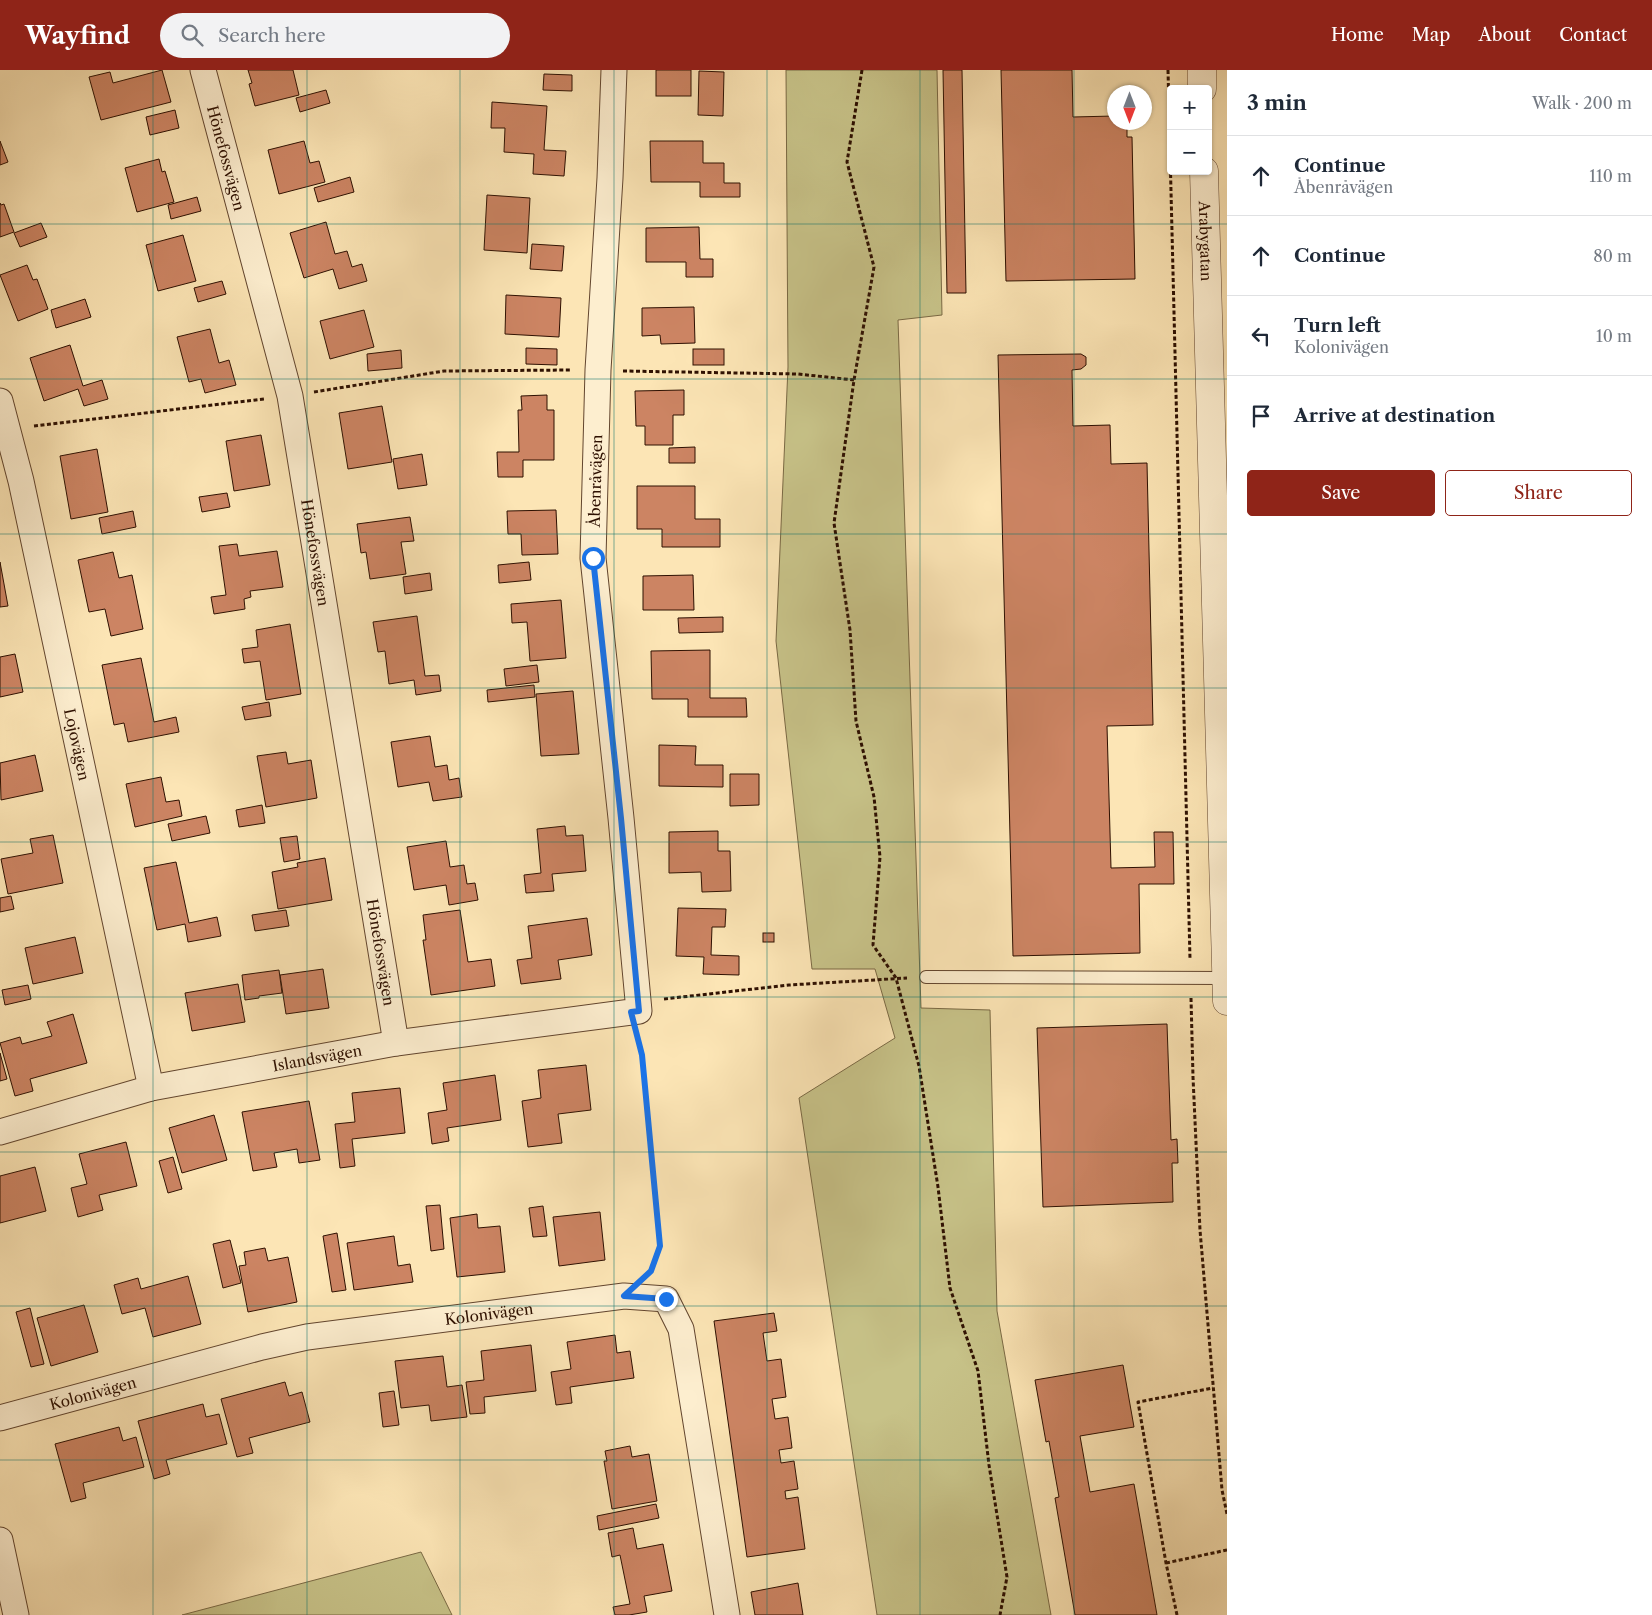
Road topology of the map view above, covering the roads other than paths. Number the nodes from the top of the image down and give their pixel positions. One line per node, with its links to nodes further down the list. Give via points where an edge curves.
1 (203, 70): 12 (street, Hönefossvägen, via 290,396)
2 (614, 70): 11 (street, Åbenråvägen, via 598,370 593,558 621,818)
3 (1202, 70): 4 (street)
4 (1202, 85)
5 (1204, 175): 7 (street, Arabygatan)
6 (0, 401): 13 (street, Lojovägen, via 22,481)
7 (1224, 761): 9 (street, Arabygatan)
8 (926, 977): 9 (lane)
9 (1226, 978): 10 (street, Arabygatan)
10 (1227, 1002)
11 (636, 1008): 12 (street, Islandsvägen)
12 (396, 1043): 13 (street, Islandsvägen)
13 (151, 1088): 14 (street, Islandsvägen)
14 (0, 1132)
15 (0, 1418): 18 (street, Kolonivägen, via 307,1337 624,1296 666,1299 681,1329)
16 (1, 1545): 17 (street)
17 (16, 1615)
18 (727, 1615)

